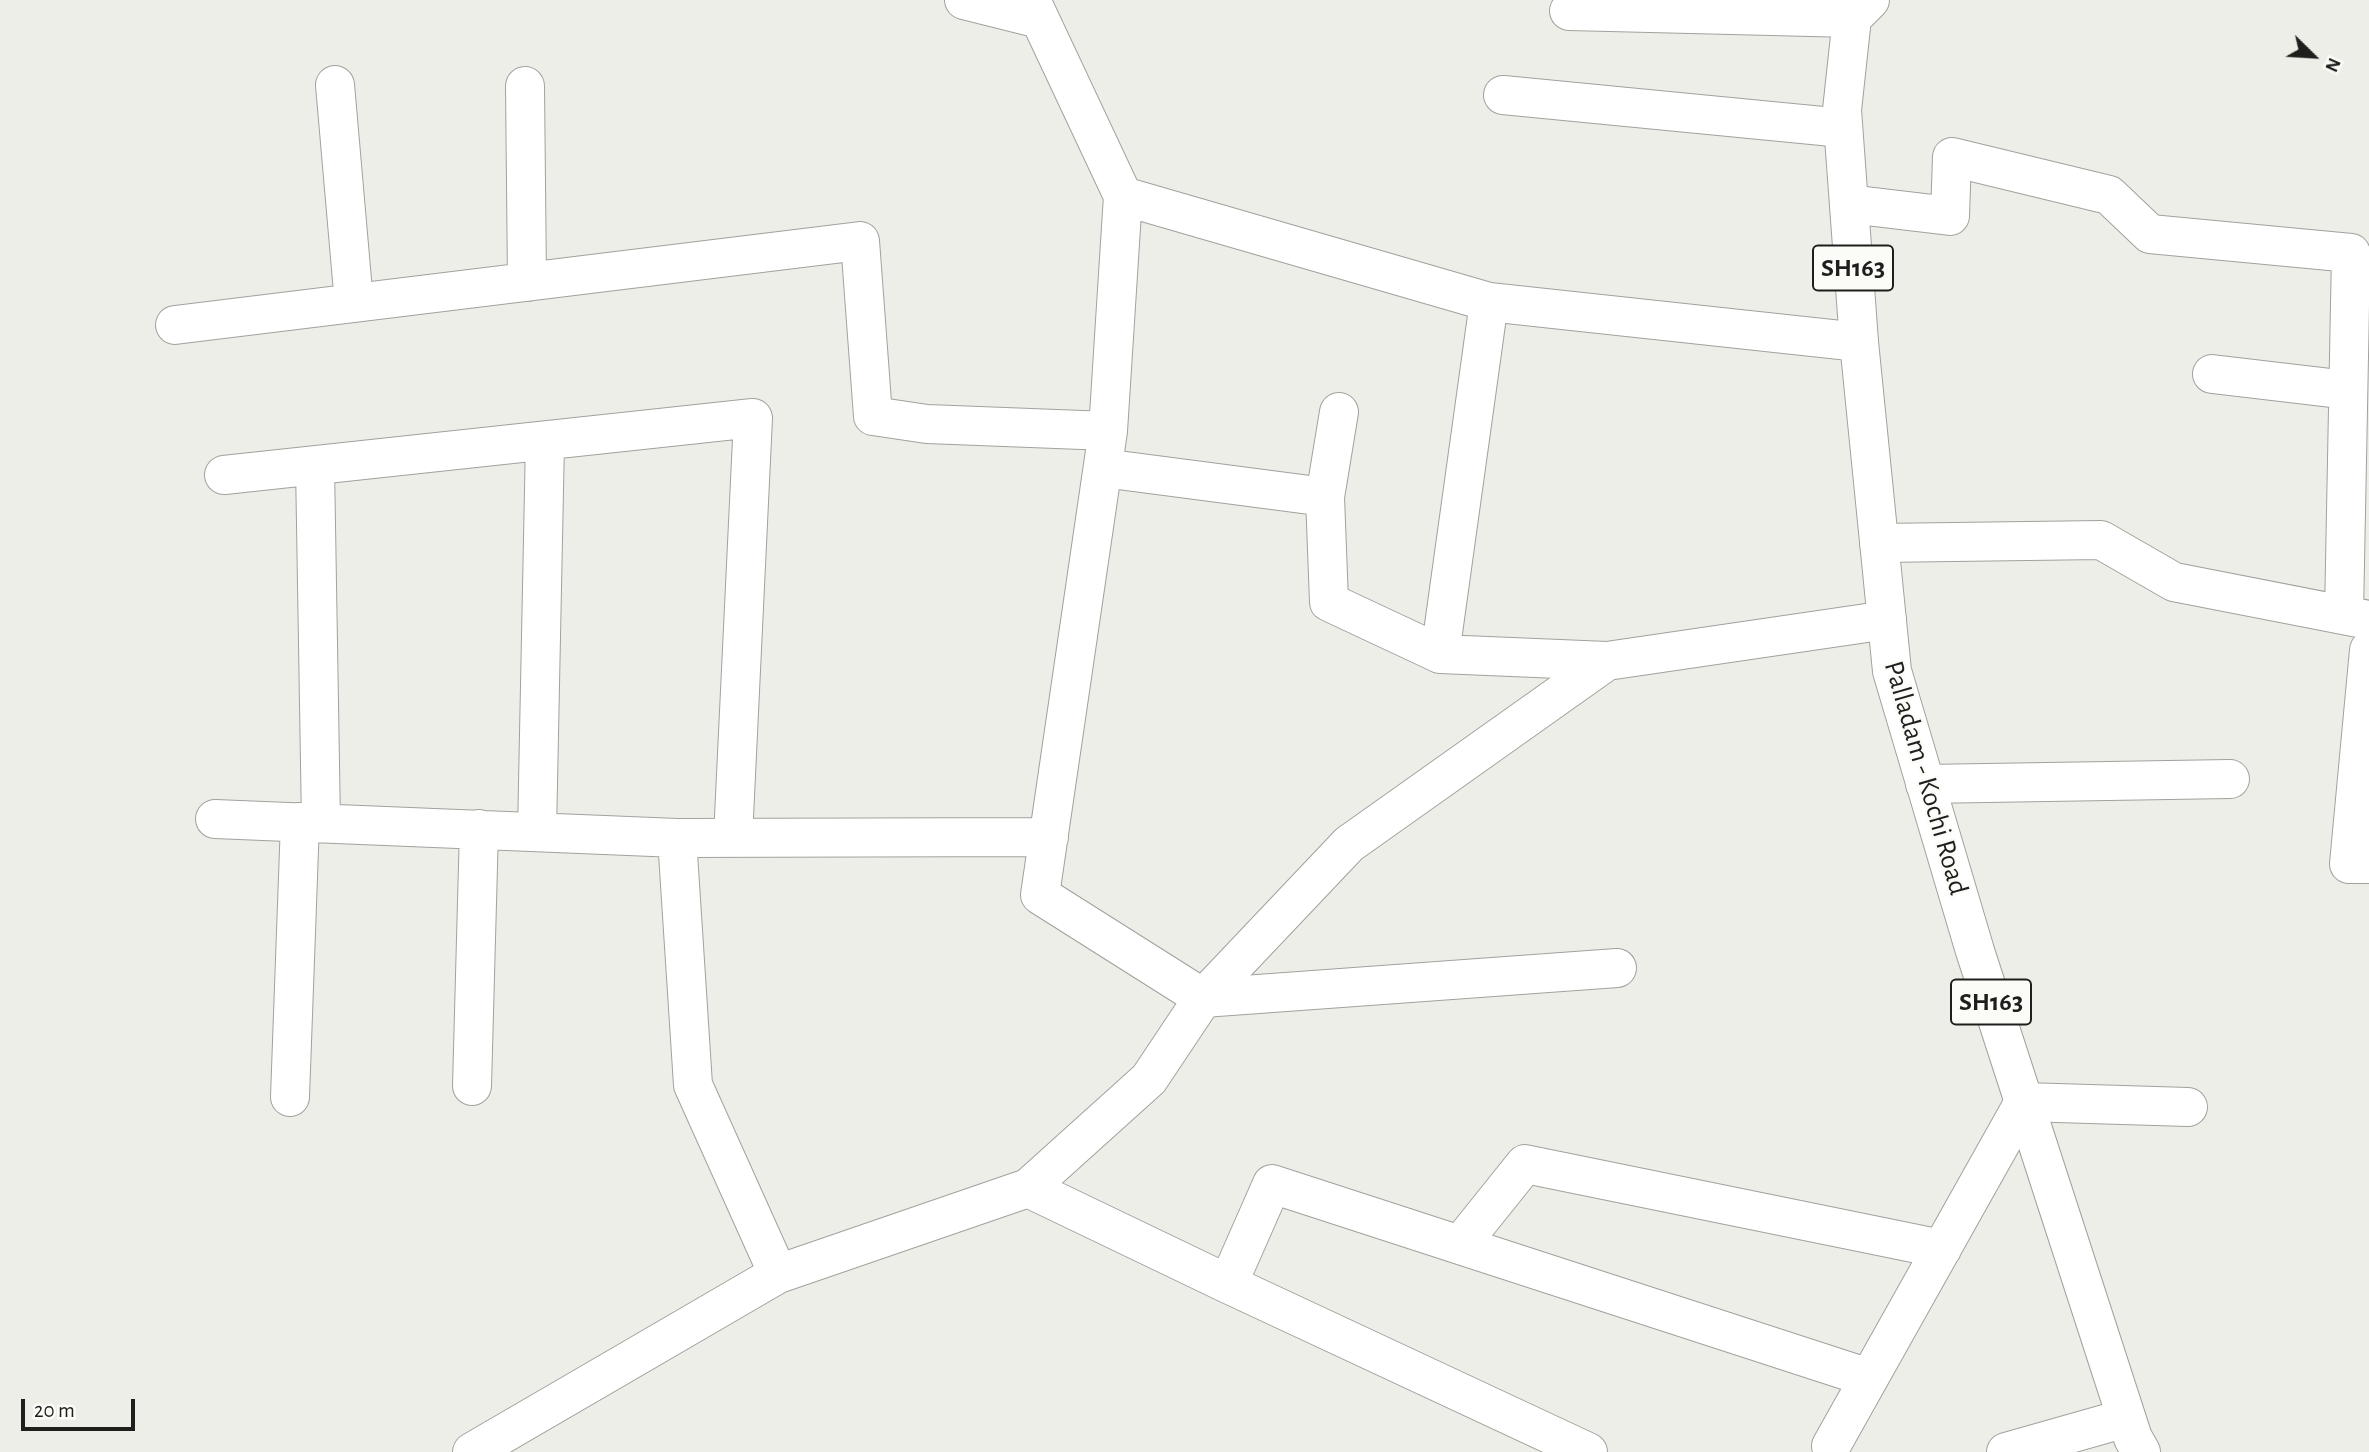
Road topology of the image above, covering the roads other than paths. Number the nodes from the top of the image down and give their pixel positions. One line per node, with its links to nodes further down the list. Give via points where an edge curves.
1 (964, 0): 3 (street)
2 (1852, 6): 4 (street); 8 (street, Palladam - Kochi Road / SH163)
3 (1035, 10): 9 (street)
4 (1569, 11)
5 (335, 85): 14 (street)
6 (525, 86): 12 (street)
7 (1503, 94): 8 (street)
8 (1843, 128): 10 (street, Palladam - Kochi Road / SH163)
9 (1123, 196): 13 (street); 20 (street)
10 (1849, 204): 11 (street, via 1950,216 1952,157 2109,195 2150,234); 16 (street, Palladam - Kochi Road / SH163)
11 (2360, 255): 19 (street)
12 (527, 282): 14 (street); 20 (street, via 859,241 873,416 927,424)
13 (1489, 302): 16 (street); 30 (street)
14 (354, 303): 15 (street)
15 (175, 325)
16 (1859, 342): 26 (street, Palladam - Kochi Road / SH163)
17 (2211, 374): 19 (street)
18 (1339, 412): 25 (street)
19 (2355, 412): 27 (street)
20 (1108, 431): 23 (street)
21 (545, 440): 22 (street); 37 (street); 40 (street, via 753,418)
22 (315, 466): 24 (street); 35 (street)
23 (1103, 468): 25 (street); 38 (street)
24 (224, 475)
25 (1325, 497): 30 (street, via 1328,602)
26 (1879, 543): 27 (street, via 2101,540 2174,582); 28 (street, Palladam - Kochi Road / SH163)
27 (2357, 617)
28 (1887, 620): 31 (street); 33 (street, Palladam - Kochi Road / SH163, via 1892,671)
29 (2369, 650): 41 (street, via 2349,864)
30 (1440, 654): 31 (street)
31 (1607, 661): 43 (street, via 1349,844)
32 (2230, 779): 33 (street)
33 (1925, 784): 46 (street, Palladam - Kochi Road / SH163)
34 (215, 819): 35 (street)
35 (310, 823): 36 (street); 45 (street)
36 (479, 829): 37 (street); 44 (street)
37 (537, 832): 39 (street)
38 (1049, 837): 40 (street); 43 (street, via 1040,895)
39 (677, 838): 40 (street); 51 (street, via 693,1085)
40 (733, 838)
41 (2369, 864)
42 (1617, 968): 43 (street)
43 (1203, 998): 48 (street, via 1149,1079)
44 (472, 1086)
45 (290, 1097)
46 (2024, 1102): 47 (street); 50 (street); 54 (street, Palladam - Kochi Road / SH163)
47 (2188, 1107)
48 (1028, 1188): 51 (street); 52 (street)
49 (1460, 1245): 50 (street, via 1525,1164); 52 (street, via 1272,1184); 53 (street)
50 (1942, 1249): 53 (street)
51 (778, 1274): 57 (street)
52 (1227, 1284): 56 (street)
53 (1869, 1378): 55 (street)
54 (2126, 1418): 58 (street); 59 (street, Palladam - Kochi Road / SH163)
55 (1831, 1446)
56 (1566, 1447)
57 (472, 1452)
58 (2006, 1452)
59 (2141, 1452)

